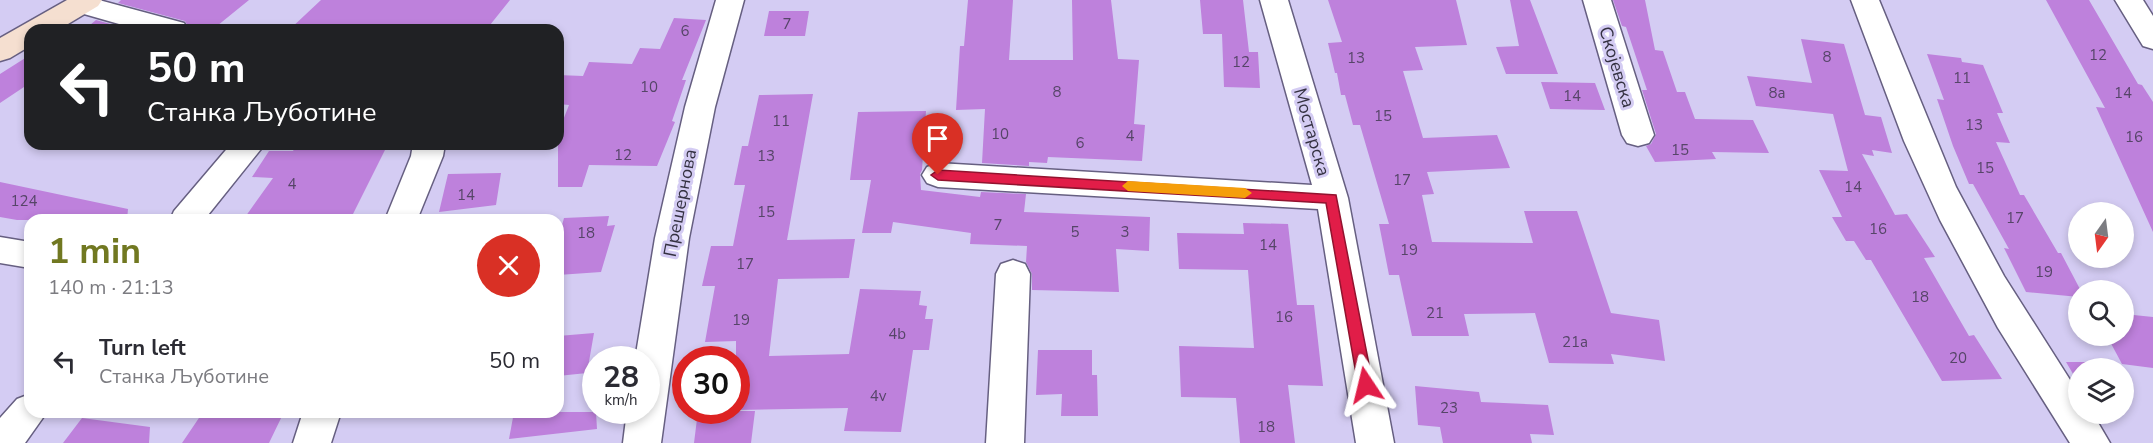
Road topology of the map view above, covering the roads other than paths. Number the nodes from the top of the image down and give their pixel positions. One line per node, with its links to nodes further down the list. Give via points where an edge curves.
1 (730, 0): 22 (street, Прешернова, via 700,107 672,238)
2 (1274, 0): 16 (street, Мостарска)
3 (1597, 0): 12 (street, Скојевска)
4 (1865, 0): 31 (street, via 1941,187 2053,388)
5 (2129, 0): 10 (street)
6 (84, 2): 7 (street); 8 (street)
7 (46, 24)
8 (155, 24)
9 (24, 37): 11 (street)
10 (2153, 39)
11 (0, 51)
12 (1638, 135)
13 (244, 150): 17 (street)
14 (428, 150): 18 (street)
15 (938, 175): 16 (street)
16 (1332, 198): 30 (street, Мостарска)
17 (191, 214)
18 (403, 214)
19 (0, 250): 20 (street)
20 (24, 254)
21 (1013, 274): 29 (street)
22 (656, 346)
23 (24, 417): 26 (street)
24 (320, 418): 27 (street)
25 (644, 424): 28 (street, Прешернова)
26 (2, 443)
27 (312, 443)
28 (642, 443)
29 (1005, 443)
30 (1375, 443)
31 (2091, 443)

